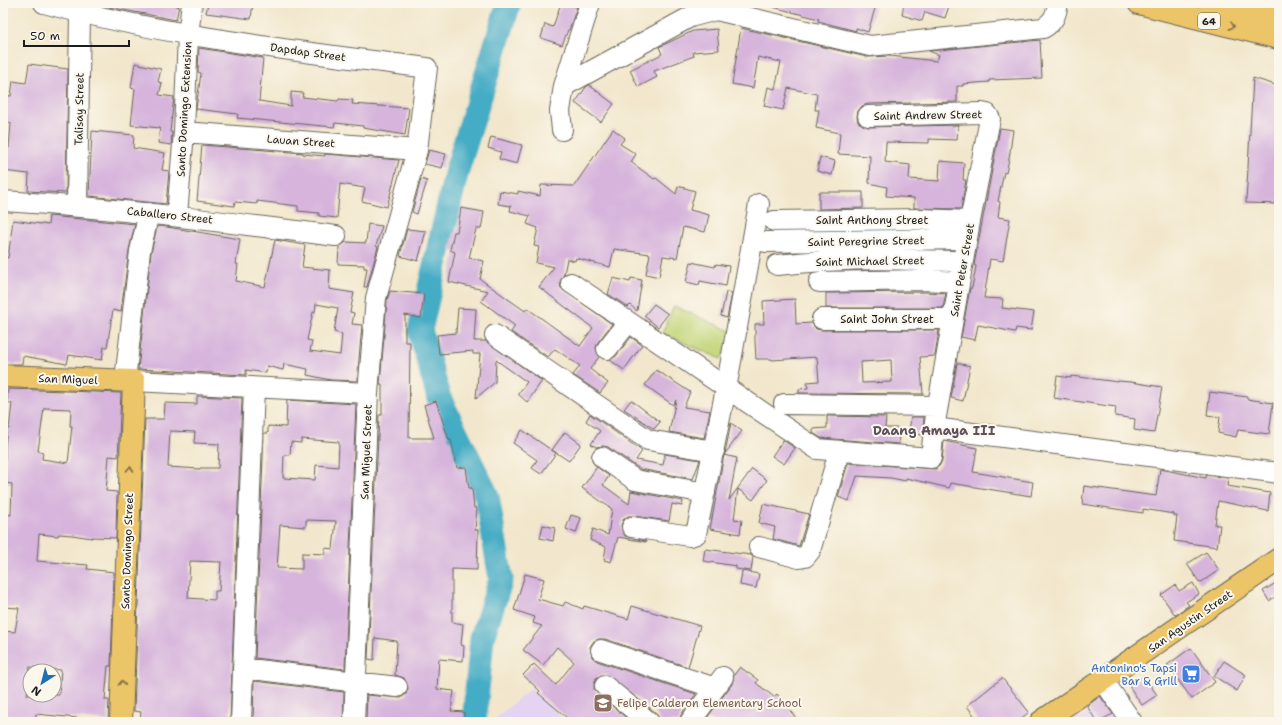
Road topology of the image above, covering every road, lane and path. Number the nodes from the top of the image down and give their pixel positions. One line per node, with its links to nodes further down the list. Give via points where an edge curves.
1 (44, 3): 9 (street, Dapdap Street)
2 (192, 3): 11 (street, Santo Domingo Extension)
3 (590, 3): 13 (street)
4 (1058, 3): 7 (street, via 1051,24 1043,28 870,46)
5 (1140, 3): 12 (main road, 64, one-way to 12)
6 (1210, 3): 8 (main road, 64)
7 (714, 6): 13 (street)
8 (1254, 8): 10 (main road, 64)
9 (80, 13): 11 (street, Dapdap Street); 21 (street, Talisay Street)
10 (1279, 20)
11 (188, 35): 17 (street, Santo Domingo Extension); 18 (street, Dapdap Street, via 427,68)
12 (1279, 38)
13 (564, 86): 16 (street, via 560,111)
14 (987, 114): 15 (street, Saint Andrew Street); 25 (street, Saint Peter Street, via 990,119)
15 (868, 116)
16 (562, 130)
17 (184, 132): 18 (street, Lauan Street); 23 (street, Santo Domingo Extension)
18 (417, 150): 42 (street, via 376,298)
19 (3, 202): 21 (street, Caballero Street)
20 (758, 204): 41 (street)
21 (77, 206): 22 (street, Caballero Street)
22 (149, 213): 23 (street, Caballero Street); 39 (street, via 140,251)
23 (177, 215): 26 (street, Caballero Street)
24 (774, 221): 25 (street, Saint Anthony Street, via 922,219)
25 (968, 230): 27 (street, Saint Peregrine Street); 28 (street, Saint Peter Street)
26 (336, 236)
27 (765, 242)
28 (963, 262): 29 (street, Saint Michael Street, via 886,259); 31 (street, Saint Peter Street)
29 (777, 265)
30 (819, 282): 31 (street)
31 (960, 282): 34 (street, Saint Peter Street)
32 (571, 283): 35 (street)
33 (822, 319): 34 (street, Saint John Street)
34 (953, 319): 44 (street, Saint Peter Street)
35 (628, 322): 37 (street); 41 (street)
36 (495, 336): 46 (street, via 648,440)
37 (607, 350)
38 (3, 376): 39 (main road, San Miguel)
39 (129, 381): 40 (street, San Miguel Street); 60 (main road, Santo Domingo Street, one-way to 39)
40 (254, 388): 42 (street, San Miguel Street); 55 (street)
41 (726, 389): 46 (street); 47 (street, via 817,449)
42 (368, 393): 57 (street, San Miguel Street)
43 (784, 404): 44 (street)
44 (938, 406): 45 (street, Saint Peter Street)
45 (934, 428): 47 (street, Saint Peter Street, via 931,458); 49 (street)
46 (714, 451): 50 (street)
47 (839, 452): 52 (street, via 810,550 799,558)
48 (602, 457): 50 (street, via 635,480)
49 (1279, 474)
50 (705, 493): 51 (street, via 696,534 690,536)
51 (632, 527)
52 (759, 548)
53 (1279, 559): 56 (main road, San Agustin Street)
54 (601, 650): 64 (street, via 719,682)
55 (243, 668): 57 (street); 61 (street)
56 (1103, 680): 65 (main road, San Agustin Street); 66 (street)
57 (357, 682): 59 (street); 62 (street, San Miguel Street)
58 (605, 686): 63 (street)
59 (398, 687)
60 (121, 722)
61 (241, 722)
62 (354, 722)
63 (649, 722)
64 (690, 722)
65 (1041, 722)
66 (1132, 722)

